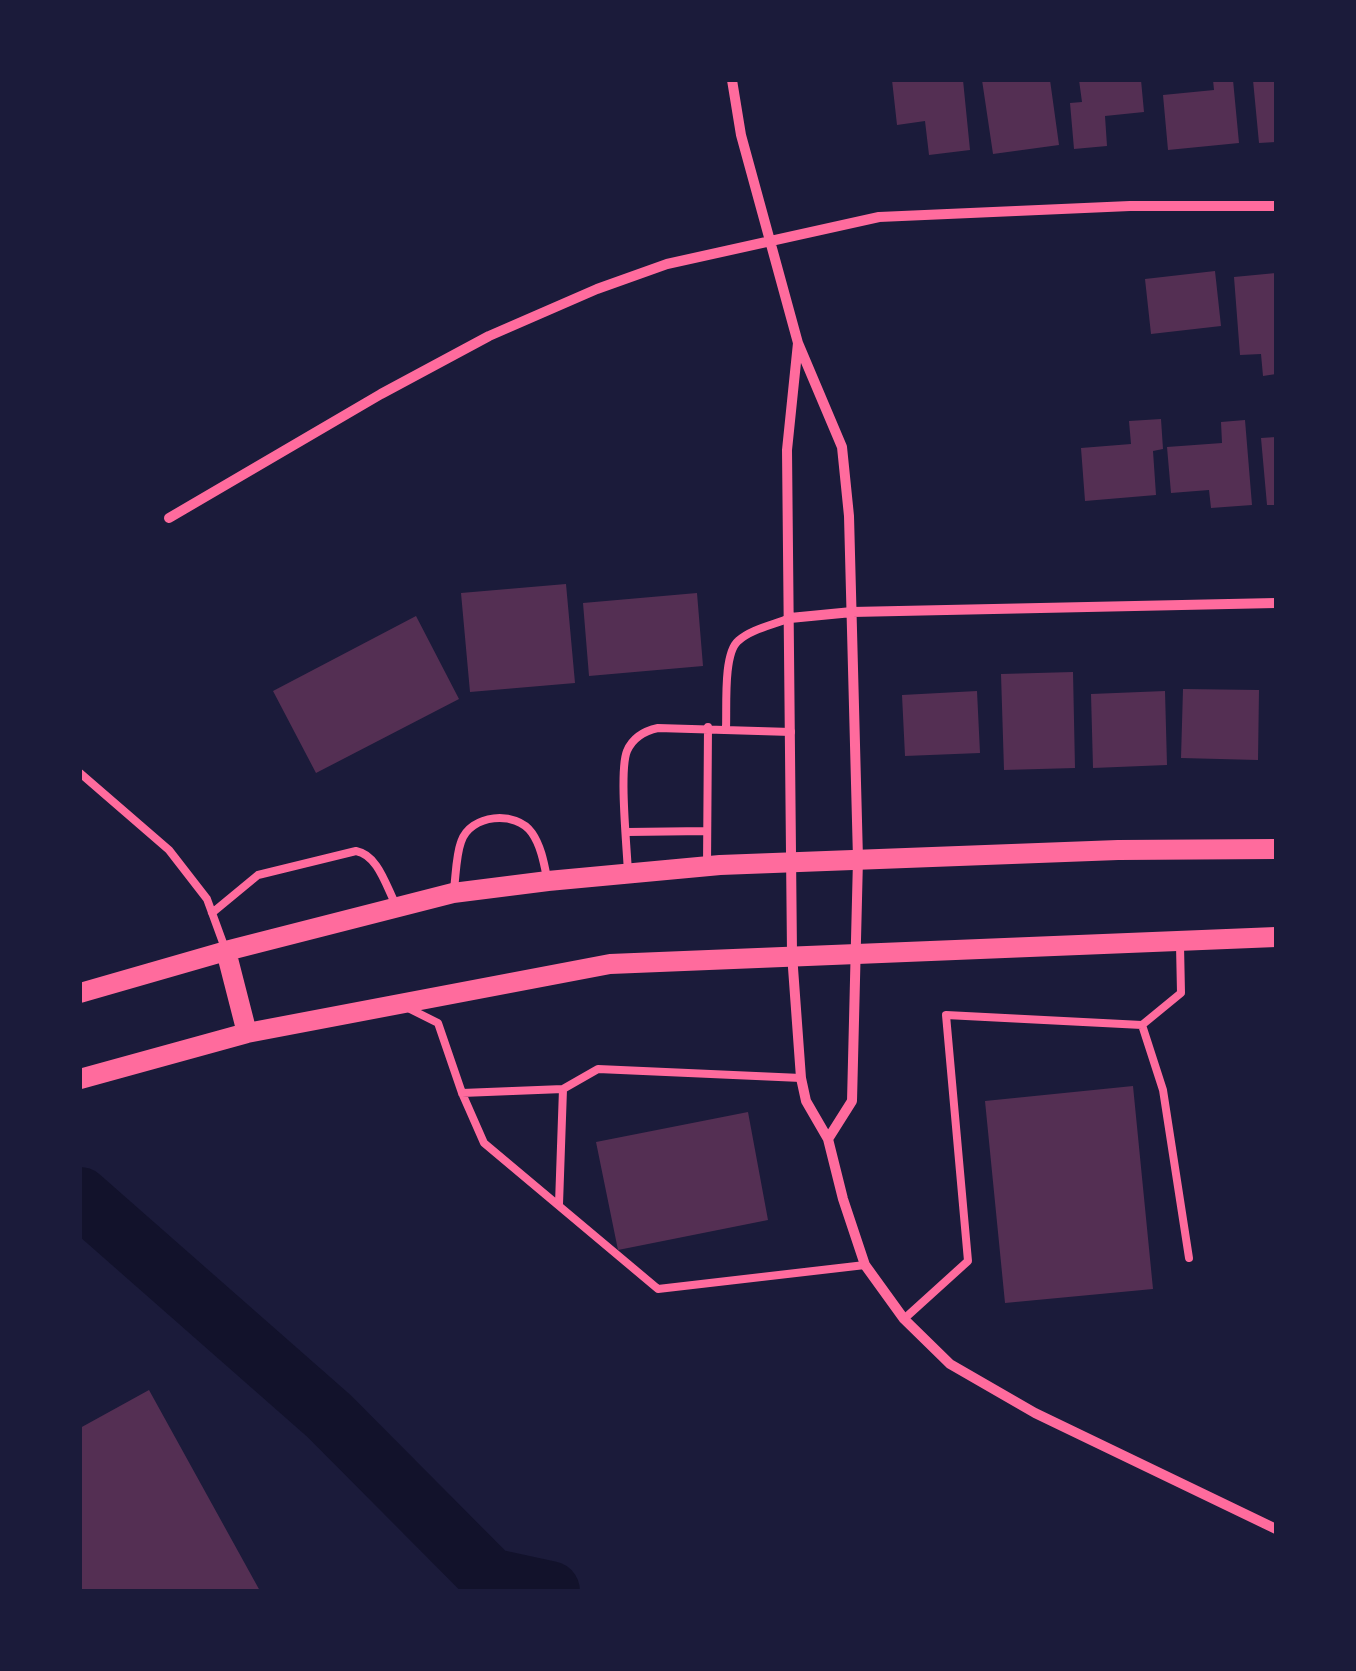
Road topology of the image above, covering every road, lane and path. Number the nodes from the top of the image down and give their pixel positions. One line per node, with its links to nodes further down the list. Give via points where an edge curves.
1 (732, 80): 3 (street)
2 (1276, 206): 3 (street, via 879,217)
3 (772, 242): 4 (street); 5 (street, via 667,264 489,336)
4 (798, 343): 7 (street, via 842,447); 8 (street, via 787,450)
5 (169, 518)
6 (1276, 603): 7 (street)
7 (852, 612): 8 (street); 16 (street)
8 (790, 618): 10 (lane, via 734,644); 11 (street)
9 (708, 728): 10 (lane); 13 (lane); 14 (lane, via 658,728 634,739 624,761)
10 (726, 728): 11 (lane)
11 (790, 732): 17 (street)
12 (80, 773): 23 (lane, via 169,850)
13 (707, 831): 14 (lane); 18 (lane)
14 (627, 832): 19 (lane)
15 (1276, 849): 16 (main road)
16 (858, 859): 17 (main road); 27 (street)
17 (792, 862): 18 (main road); 28 (street)
18 (707, 866): 19 (main road)
19 (628, 873): 20 (main road)
20 (548, 881): 21 (main road); 21 (lane, via 532,832 508,817 466,832)
21 (453, 893): 22 (main road)
22 (397, 908): 23 (lane, via 374,862 356,851 258,876); 26 (main road)
23 (212, 913): 26 (lane)
24 (1276, 937): 25 (main road)
25 (1180, 940): 27 (main road); 31 (lane, via 1182,993)
26 (226, 950): 29 (main road); 32 (main road)
27 (857, 952): 28 (main road); 37 (street, via 852,1100)
28 (792, 954): 30 (main road, via 610,964); 34 (street)
29 (80, 992)
30 (402, 1004): 32 (main road); 36 (lane, via 438,1023)
31 (1142, 1025): 39 (lane, via 1163,1090); 41 (lane, via 946,1016 968,1261)
32 (247, 1033): 33 (main road)
33 (87, 1077)
34 (801, 1078): 35 (lane, via 598,1069); 37 (street)
35 (563, 1089): 36 (lane); 38 (lane)
36 (462, 1093): 38 (lane, via 484,1143)
37 (828, 1139): 40 (street)
38 (559, 1204): 40 (lane, via 658,1290)
39 (1189, 1258)
40 (865, 1265): 41 (street)
41 (904, 1319): 42 (street, via 950,1364 1035,1413)
42 (1276, 1529)

